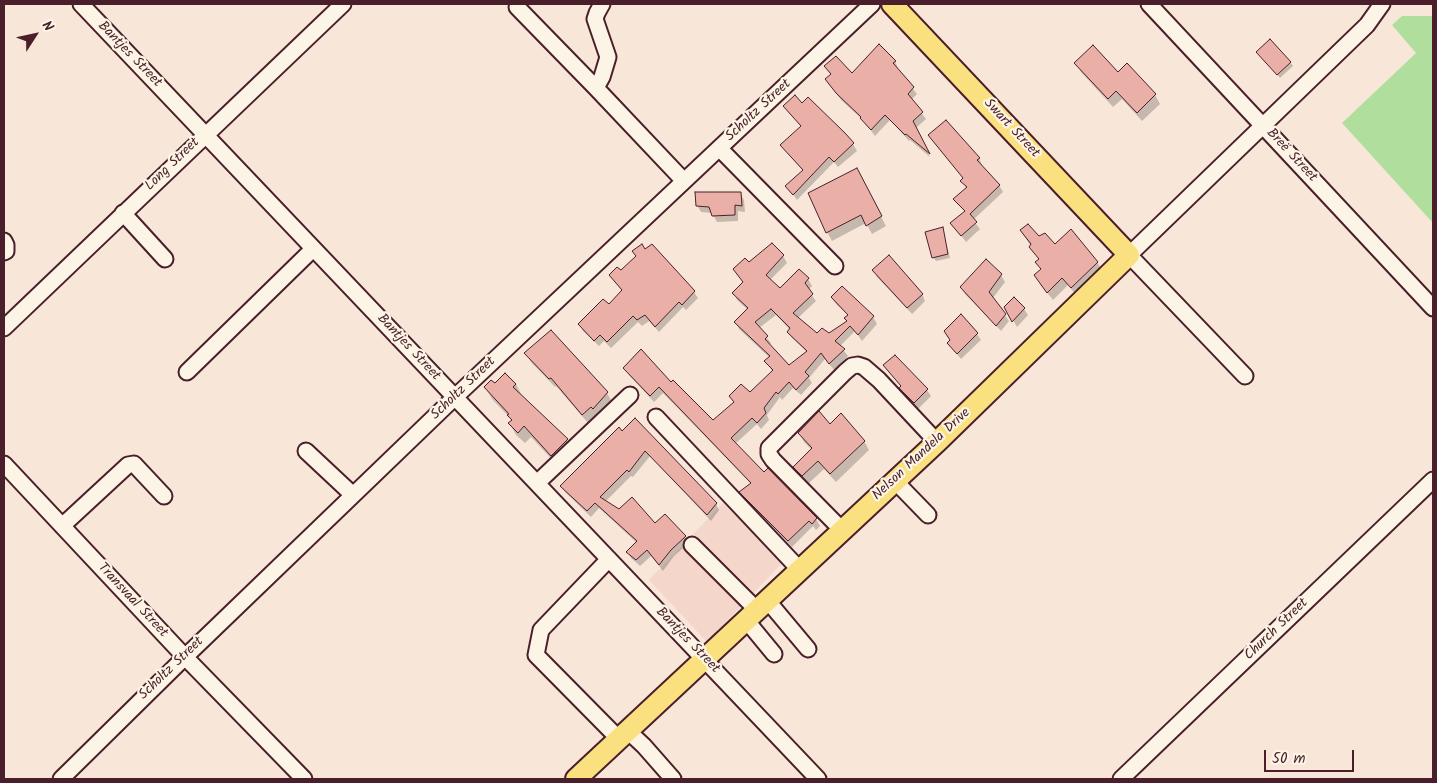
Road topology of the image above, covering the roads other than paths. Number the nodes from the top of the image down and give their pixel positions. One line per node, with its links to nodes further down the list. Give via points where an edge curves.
1 (81, 4): 11 (street, Bantjes Street)
2 (343, 4): 11 (street, Long Street)
3 (602, 4): 9 (street, via 595,19 608,57)
4 (872, 4): 12 (street, Scholtz Street)
5 (892, 4): 18 (main road, Swart Street)
6 (1149, 4): 10 (street, Breë Street)
7 (1382, 4): 10 (street, Nelson Mandela Drive, via 1367,25)
8 (518, 7): 9 (street)
9 (596, 88): 13 (street)
10 (1263, 125): 18 (street, Nelson Mandela Drive); 21 (street, Breë Street)
11 (205, 134): 14 (street, Long Street); 16 (street, Bantjes Street)
12 (719, 148): 13 (street, Scholtz Street); 20 (street)
13 (684, 181): 26 (street, Scholtz Street)
14 (123, 213): 19 (street); 22 (street, Long Street)
15 (4, 241): 17 (street)
16 (313, 248): 23 (street); 26 (street, Bantjes Street)
17 (4, 252)
18 (1129, 255): 24 (street); 28 (main road, Nelson Mandela Drive)
19 (164, 259)
20 (835, 266)
21 (1433, 308)
22 (4, 328)
23 (187, 372)
24 (1245, 376)
25 (630, 395): 33 (street)
26 (454, 398): 33 (street, Bantjes Street); 34 (street, Scholtz Street)
27 (656, 416): 41 (street)
28 (937, 442): 32 (main road, Nelson Mandela Drive); 38 (street, via 864,367 852,366 845,372 769,448 773,460)
29 (306, 451): 34 (street)
30 (6, 471): 37 (street, Transvaal Street)
31 (1433, 480): 53 (street, Church Street)
32 (895, 481): 36 (street); 38 (main road, Nelson Mandela Drive)
33 (537, 483): 40 (street, Bantjes Street)
34 (353, 495): 45 (street, Scholtz Street)
35 (164, 496): 37 (street, via 134,464 128,465)
36 (928, 515)
37 (62, 526): 45 (street, Transvaal Street)
38 (842, 530): 41 (main road, Nelson Mandela Drive)
39 (692, 545): 42 (street)
40 (608, 559): 46 (street, Bantjes Street); 47 (street, via 541,630 536,655)
41 (800, 570): 42 (main road, Nelson Mandela Drive)
42 (756, 610): 43 (street); 44 (street); 46 (main road, Nelson Mandela Drive)
43 (808, 649)
44 (774, 654)
45 (185, 657): 48 (street, Scholtz Street); 49 (street, Transvaal Street)
46 (704, 659): 47 (main road, Nelson Mandela Drive); 52 (street, Bantjes Street)
47 (623, 735): 50 (main road, Nelson Mandela Drive); 51 (street, via 644,746)
48 (61, 779)
49 (304, 779)
50 (576, 779)
51 (673, 779)
52 (818, 779)
53 (1121, 779)

